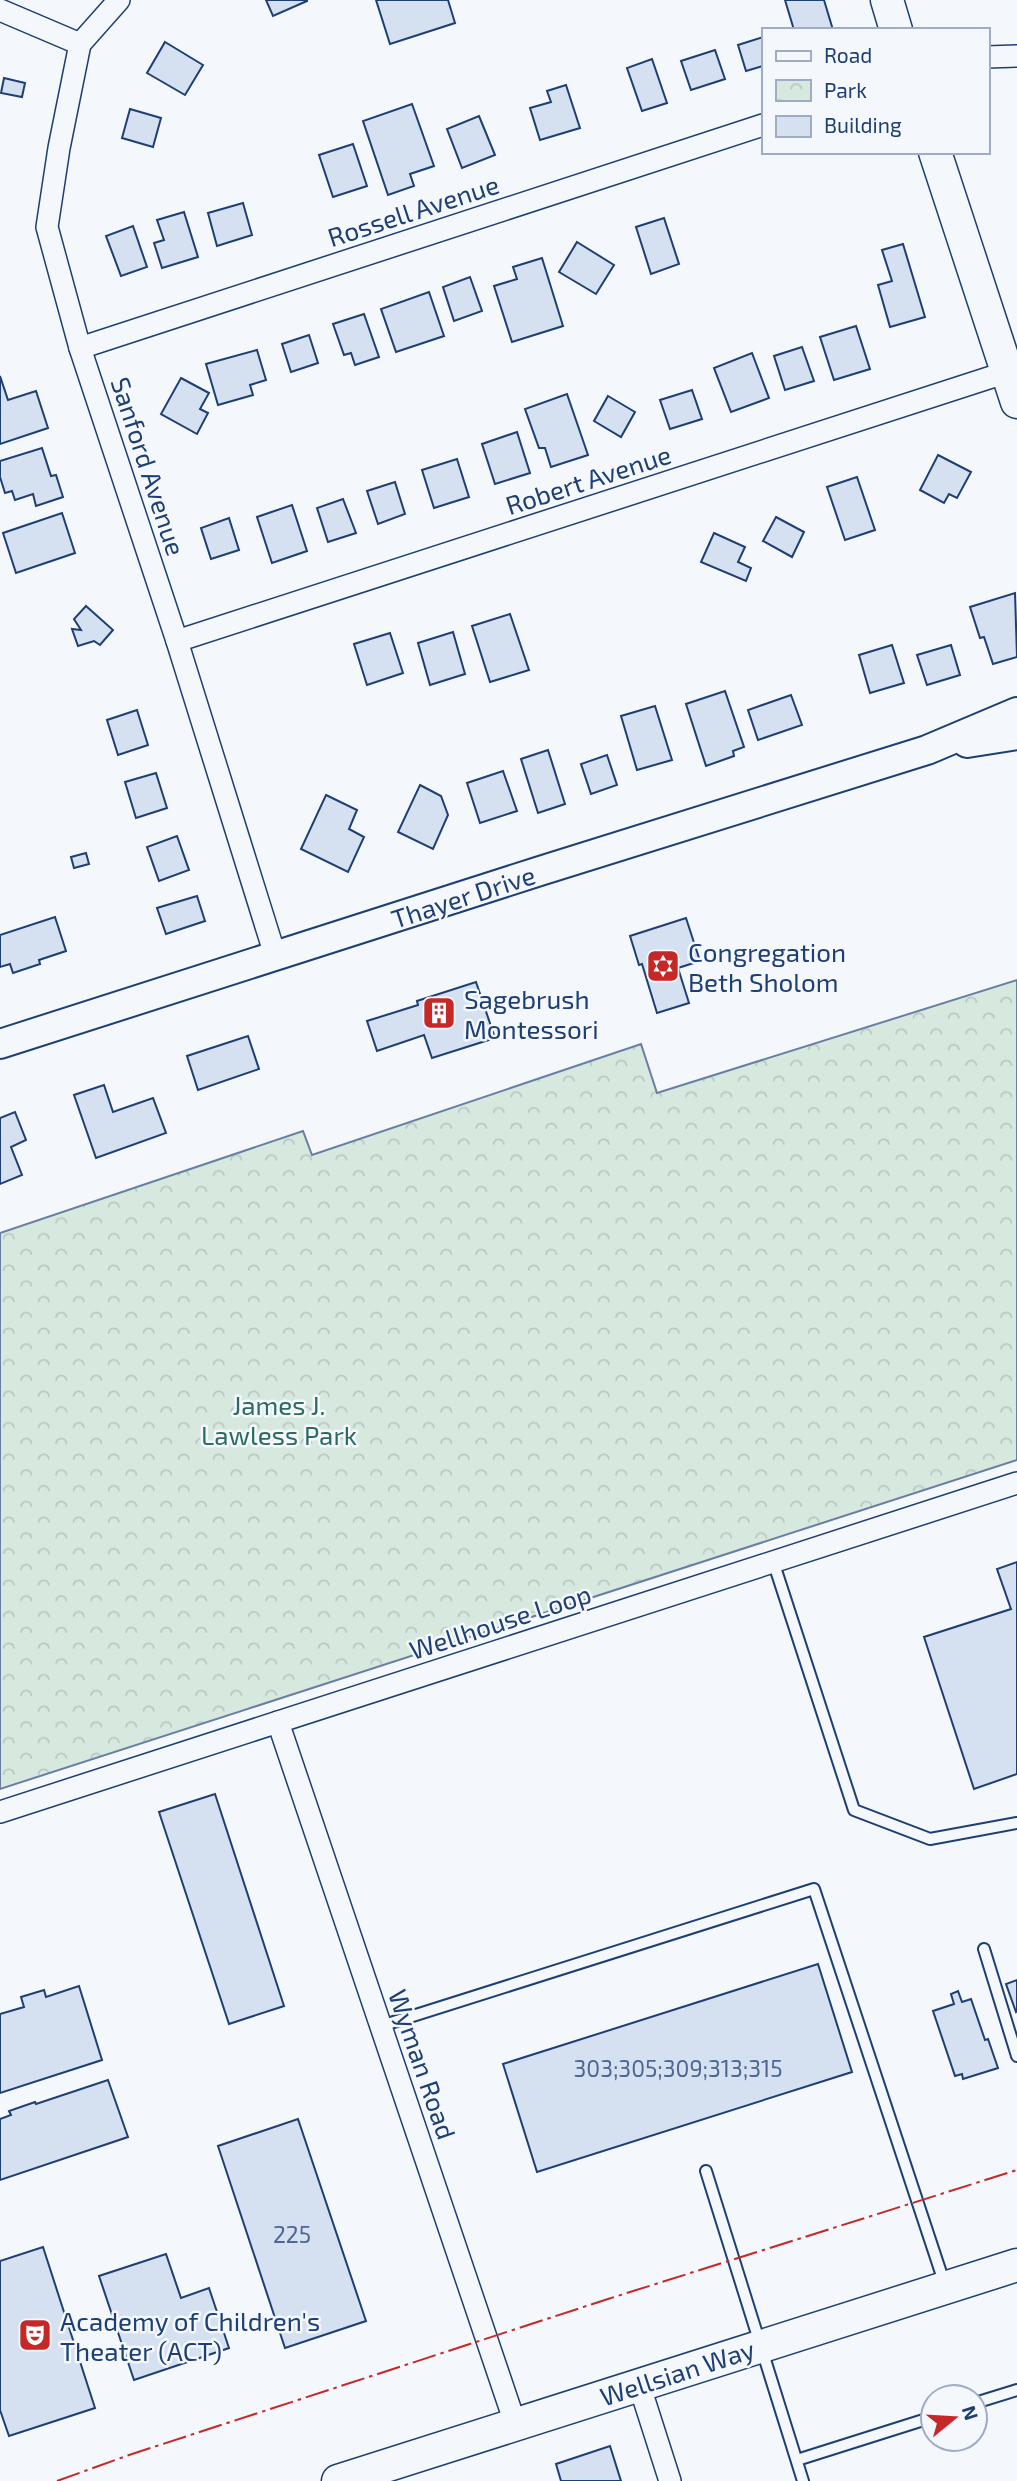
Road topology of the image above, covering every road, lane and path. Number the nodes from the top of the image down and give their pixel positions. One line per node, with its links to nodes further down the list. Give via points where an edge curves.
1 (119, 0): 5 (street)
2 (887, 0): 4 (main road)
3 (0, 10): 5 (street)
4 (895, 28)
5 (80, 44): 10 (street, Sanford Avenue, via 47,227)
6 (1017, 56): 7 (street)
7 (989, 57)
8 (762, 125): 10 (street, Rossell Avenue)
9 (935, 154): 11 (main road)
10 (80, 348): 13 (street, Sanford Avenue)
11 (1012, 372): 12 (main road); 13 (street, Robert Avenue)
12 (1017, 402)
13 (177, 641): 17 (street, Sanford Avenue)
14 (1017, 712): 16 (street, Thayer Drive)
15 (1017, 735): 16 (street, Thayer Drive)
16 (927, 750): 17 (street, Thayer Drive)
17 (275, 955): 18 (street, Thayer Drive)
18 (0, 1044)
19 (1017, 1483): 20 (street, Wellhouse Loop)
20 (774, 1561): 21 (street, Wellhouse Loop); 23 (lane, via 854,1810 930,1839)
21 (278, 1722): 22 (street, Wellhouse Loop); 25 (street, Wyman Road)
22 (0, 1812)
23 (1017, 1823)
24 (984, 1949): 26 (lane)
25 (381, 2026): 29 (lane, via 814,1889); 35 (street, Wyman Road)
26 (1017, 2056)
27 (706, 2171): 30 (lane)
28 (1017, 2265): 29 (main road, Wellsian Way)
29 (946, 2287): 30 (main road, Wellsian Way)
30 (760, 2346): 31 (main road, Wellsian Way); 36 (lane)
31 (639, 2384): 35 (main road, Wellsian Way); 38 (street)
32 (1017, 2390): 33 (lane)
33 (989, 2399)
34 (919, 2421): 36 (lane)
35 (515, 2423): 37 (main road, Wellsian Way)
36 (797, 2460): 39 (lane)
37 (338, 2481)
38 (670, 2481)
39 (803, 2481)

